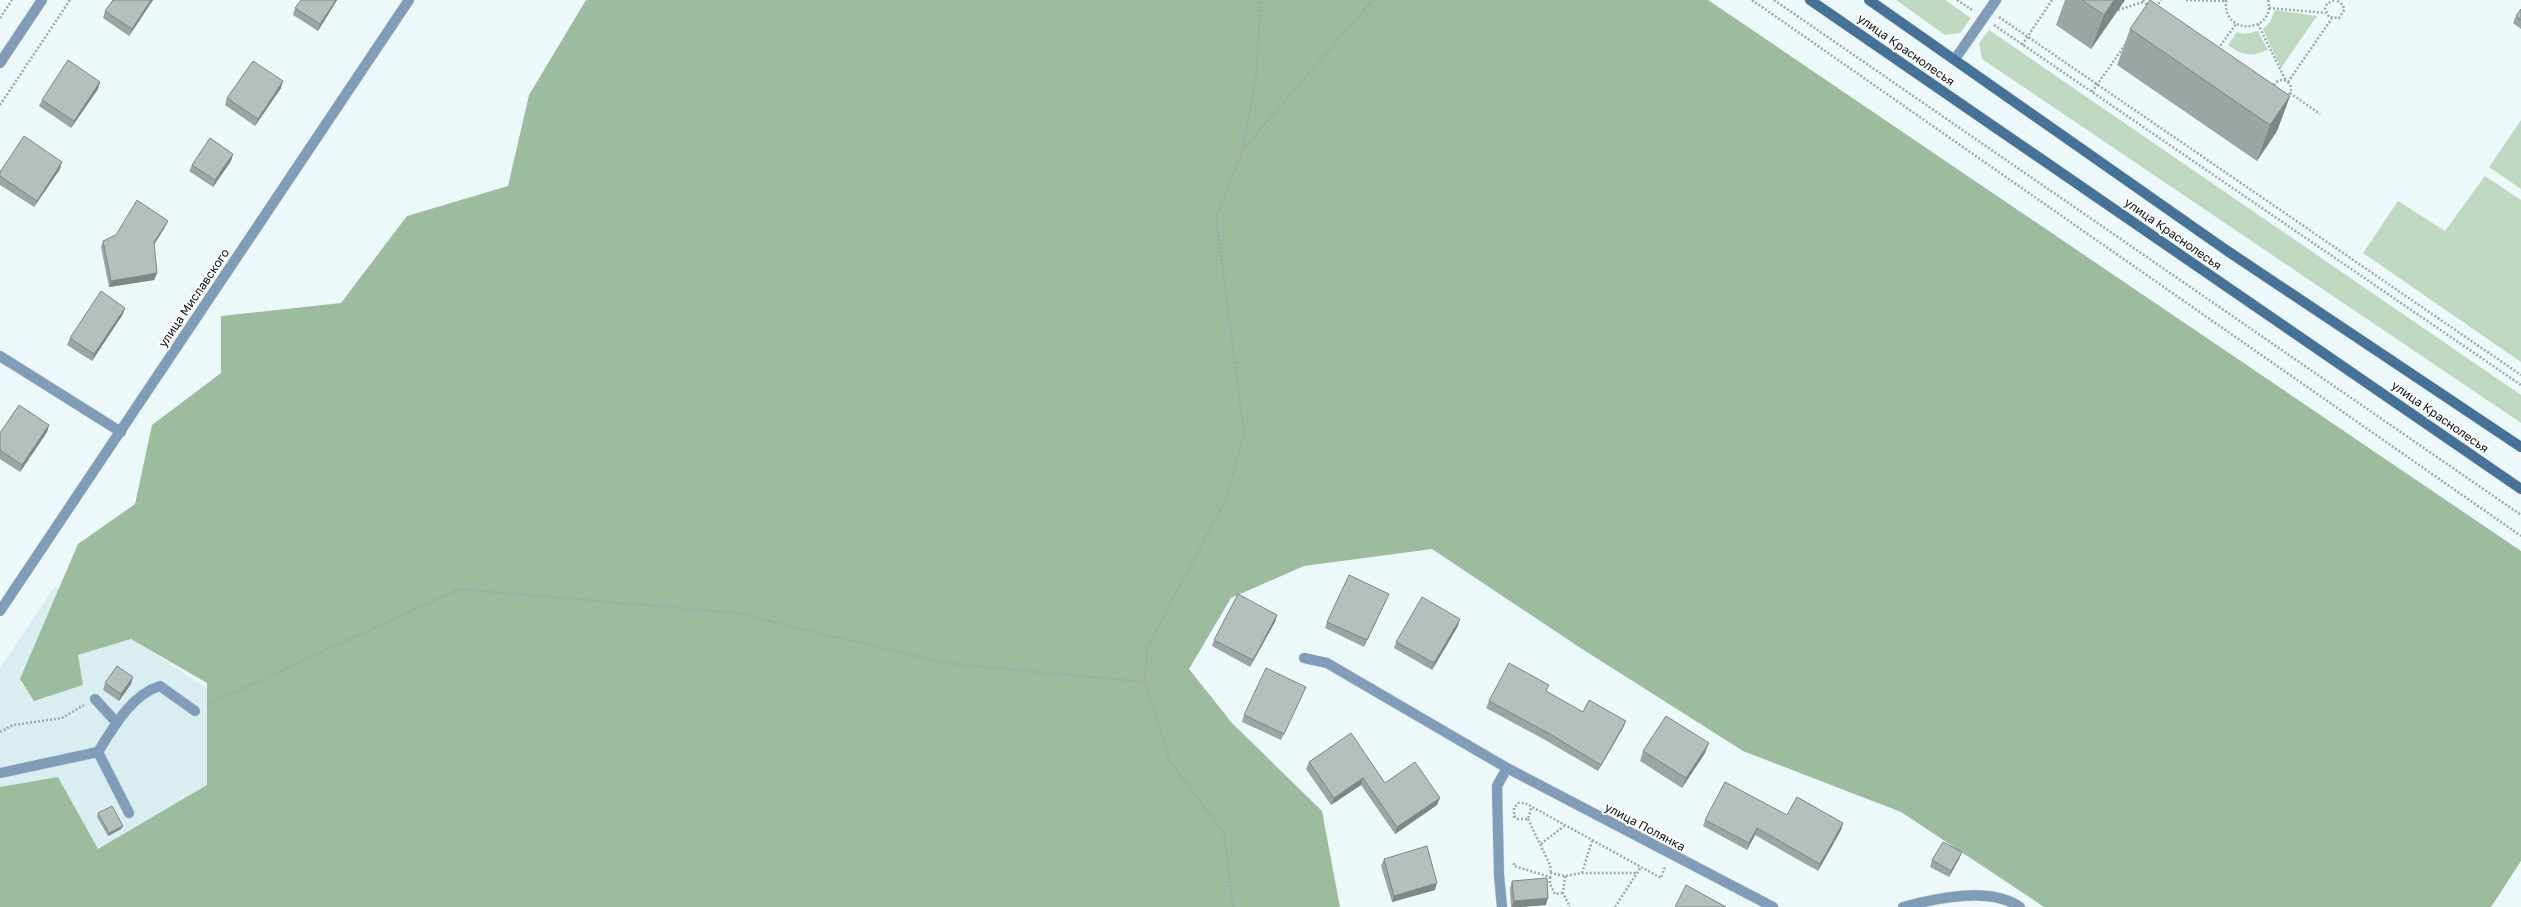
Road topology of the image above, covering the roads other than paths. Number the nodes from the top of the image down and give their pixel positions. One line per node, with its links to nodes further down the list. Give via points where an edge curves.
1 (42, 0): 7 (street)
2 (409, 0): 9 (street, улица Миславского)
3 (1810, 0): 11 (street, улица Краснолесья)
4 (1868, 0): 6 (street, улица Краснолесья)
5 (1996, 0): 6 (street)
6 (1955, 59): 10 (street, улица Краснолесья, via 2226,250)
7 (0, 63)
8 (0, 356): 9 (street)
9 (120, 432): 12 (street, улица Миславского)
10 (2521, 448)
11 (2521, 489)
12 (0, 611)
13 (1304, 658): 18 (street, улица Полянка, via 1327,664)
14 (95, 699): 16 (street)
15 (195, 711): 16 (street, via 160,686 148,690)
16 (117, 723): 17 (street)
17 (98, 752): 19 (street); 20 (street)
18 (1507, 768): 22 (street, via 1497,786 1498,875); 23 (street, улица Полянка)
19 (0, 773)
20 (129, 813)
21 (2017, 905): 24 (street, via 1978,895 1940,898)
22 (1502, 907)
23 (1773, 907)
24 (1903, 907)

